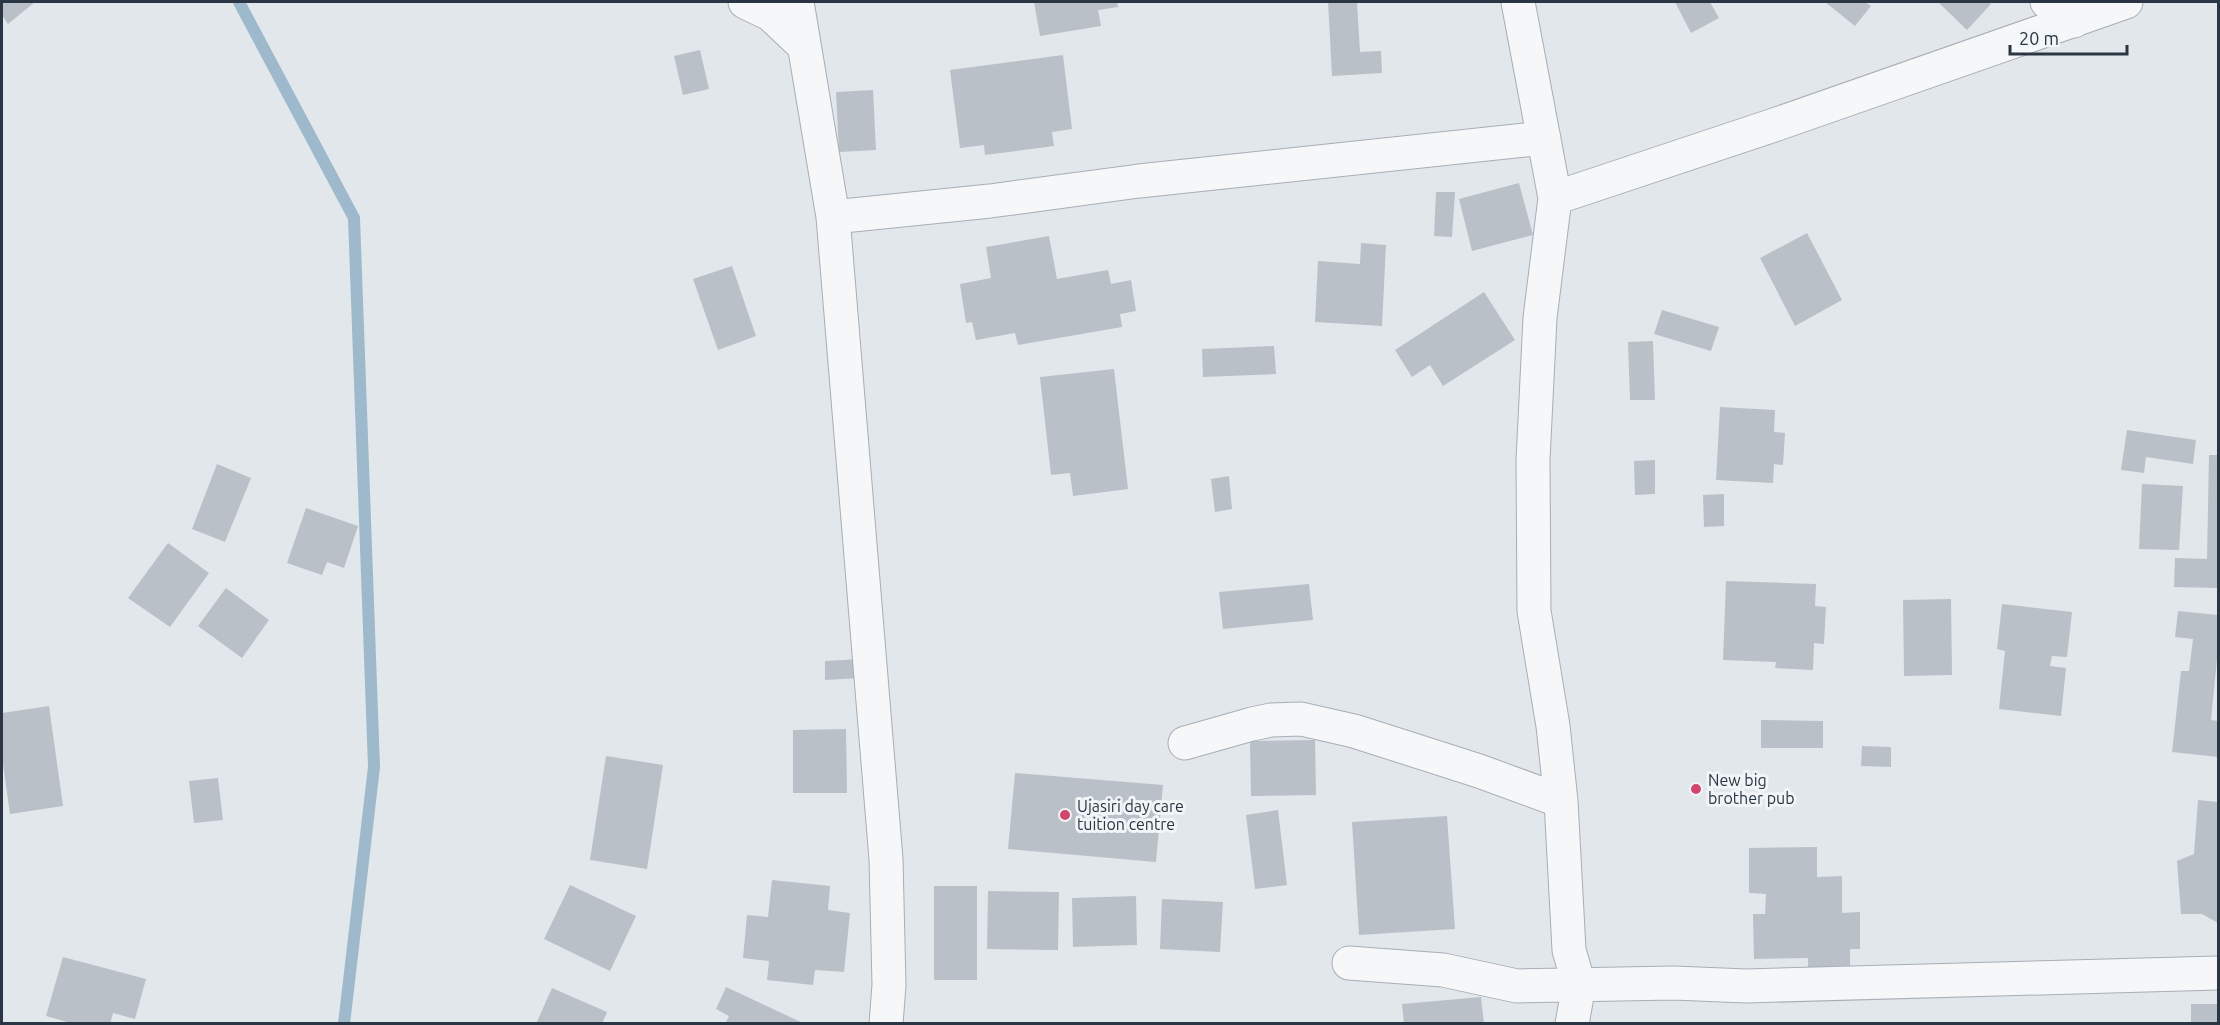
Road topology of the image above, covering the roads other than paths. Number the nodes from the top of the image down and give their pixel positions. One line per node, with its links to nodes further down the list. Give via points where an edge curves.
1 (745, 2): 7 (street, via 770,14)
2 (796, 2): 7 (street)
3 (1518, 2): 8 (street)
4 (2047, 2): 6 (street)
5 (2126, 2): 6 (street)
6 (2074, 21): 9 (street)
7 (803, 45): 10 (street)
8 (1544, 138): 9 (street); 10 (street)
9 (1555, 198): 12 (street, via 1540,318 1533,484 1534,611)
10 (833, 217): 16 (street, via 886,859)
11 (1185, 743): 12 (street, via 1252,724 1300,718 1353,730)
12 (1561, 801): 15 (street, via 1569,950)
13 (1349, 963): 15 (street, via 1443,970 1517,986)
14 (2218, 973): 15 (street, via 1746,986 1674,982)
15 (1579, 985): 17 (street)
16 (886, 1023)
17 (1572, 1023)

